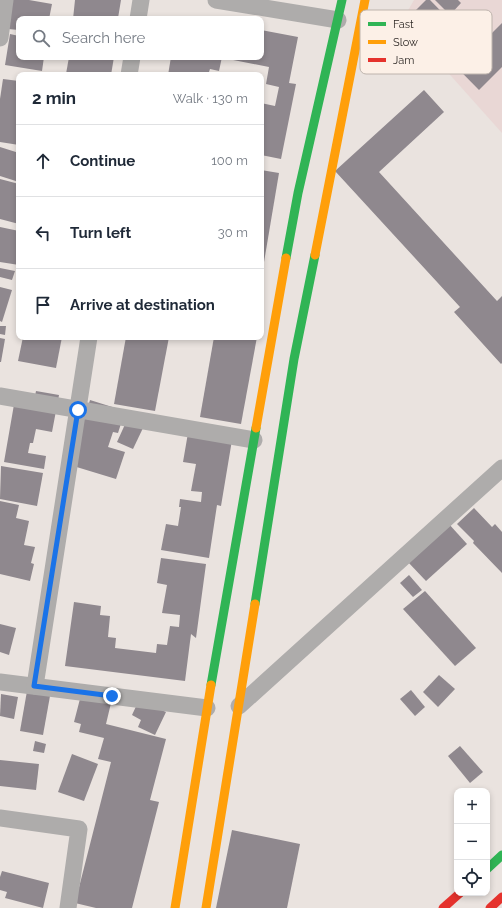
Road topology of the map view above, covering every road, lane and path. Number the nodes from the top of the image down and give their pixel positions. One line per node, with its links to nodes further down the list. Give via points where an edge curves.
1 (5, 0): 10 (street)
2 (141, 0): 7 (street)
3 (216, 0): 8 (street)
4 (342, 0): 8 (main road)
5 (365, 0): 6 (main road)
6 (363, 10)
7 (138, 16)
8 (338, 20): 16 (main road, via 298,193)
9 (360, 25): 20 (main road, via 294,359)
10 (0, 38)
11 (132, 60): 12 (street)
12 (130, 72)
13 (89, 340): 15 (street)
14 (0, 396): 15 (street)
15 (78, 410): 16 (street); 19 (street)
16 (254, 440): 21 (main road)
17 (499, 476): 20 (street)
18 (0, 682): 19 (street)
19 (34, 686): 21 (street)
20 (239, 706): 29 (main road)
21 (206, 708): 28 (main road)
22 (0, 818): 27 (street, via 79,829)
23 (502, 855): 24 (main road)
24 (490, 866)
25 (457, 896): 30 (main road)
26 (502, 897): 31 (main road)
27 (68, 908)
28 (175, 908)
29 (206, 908)
30 (443, 908)
31 (490, 908)

